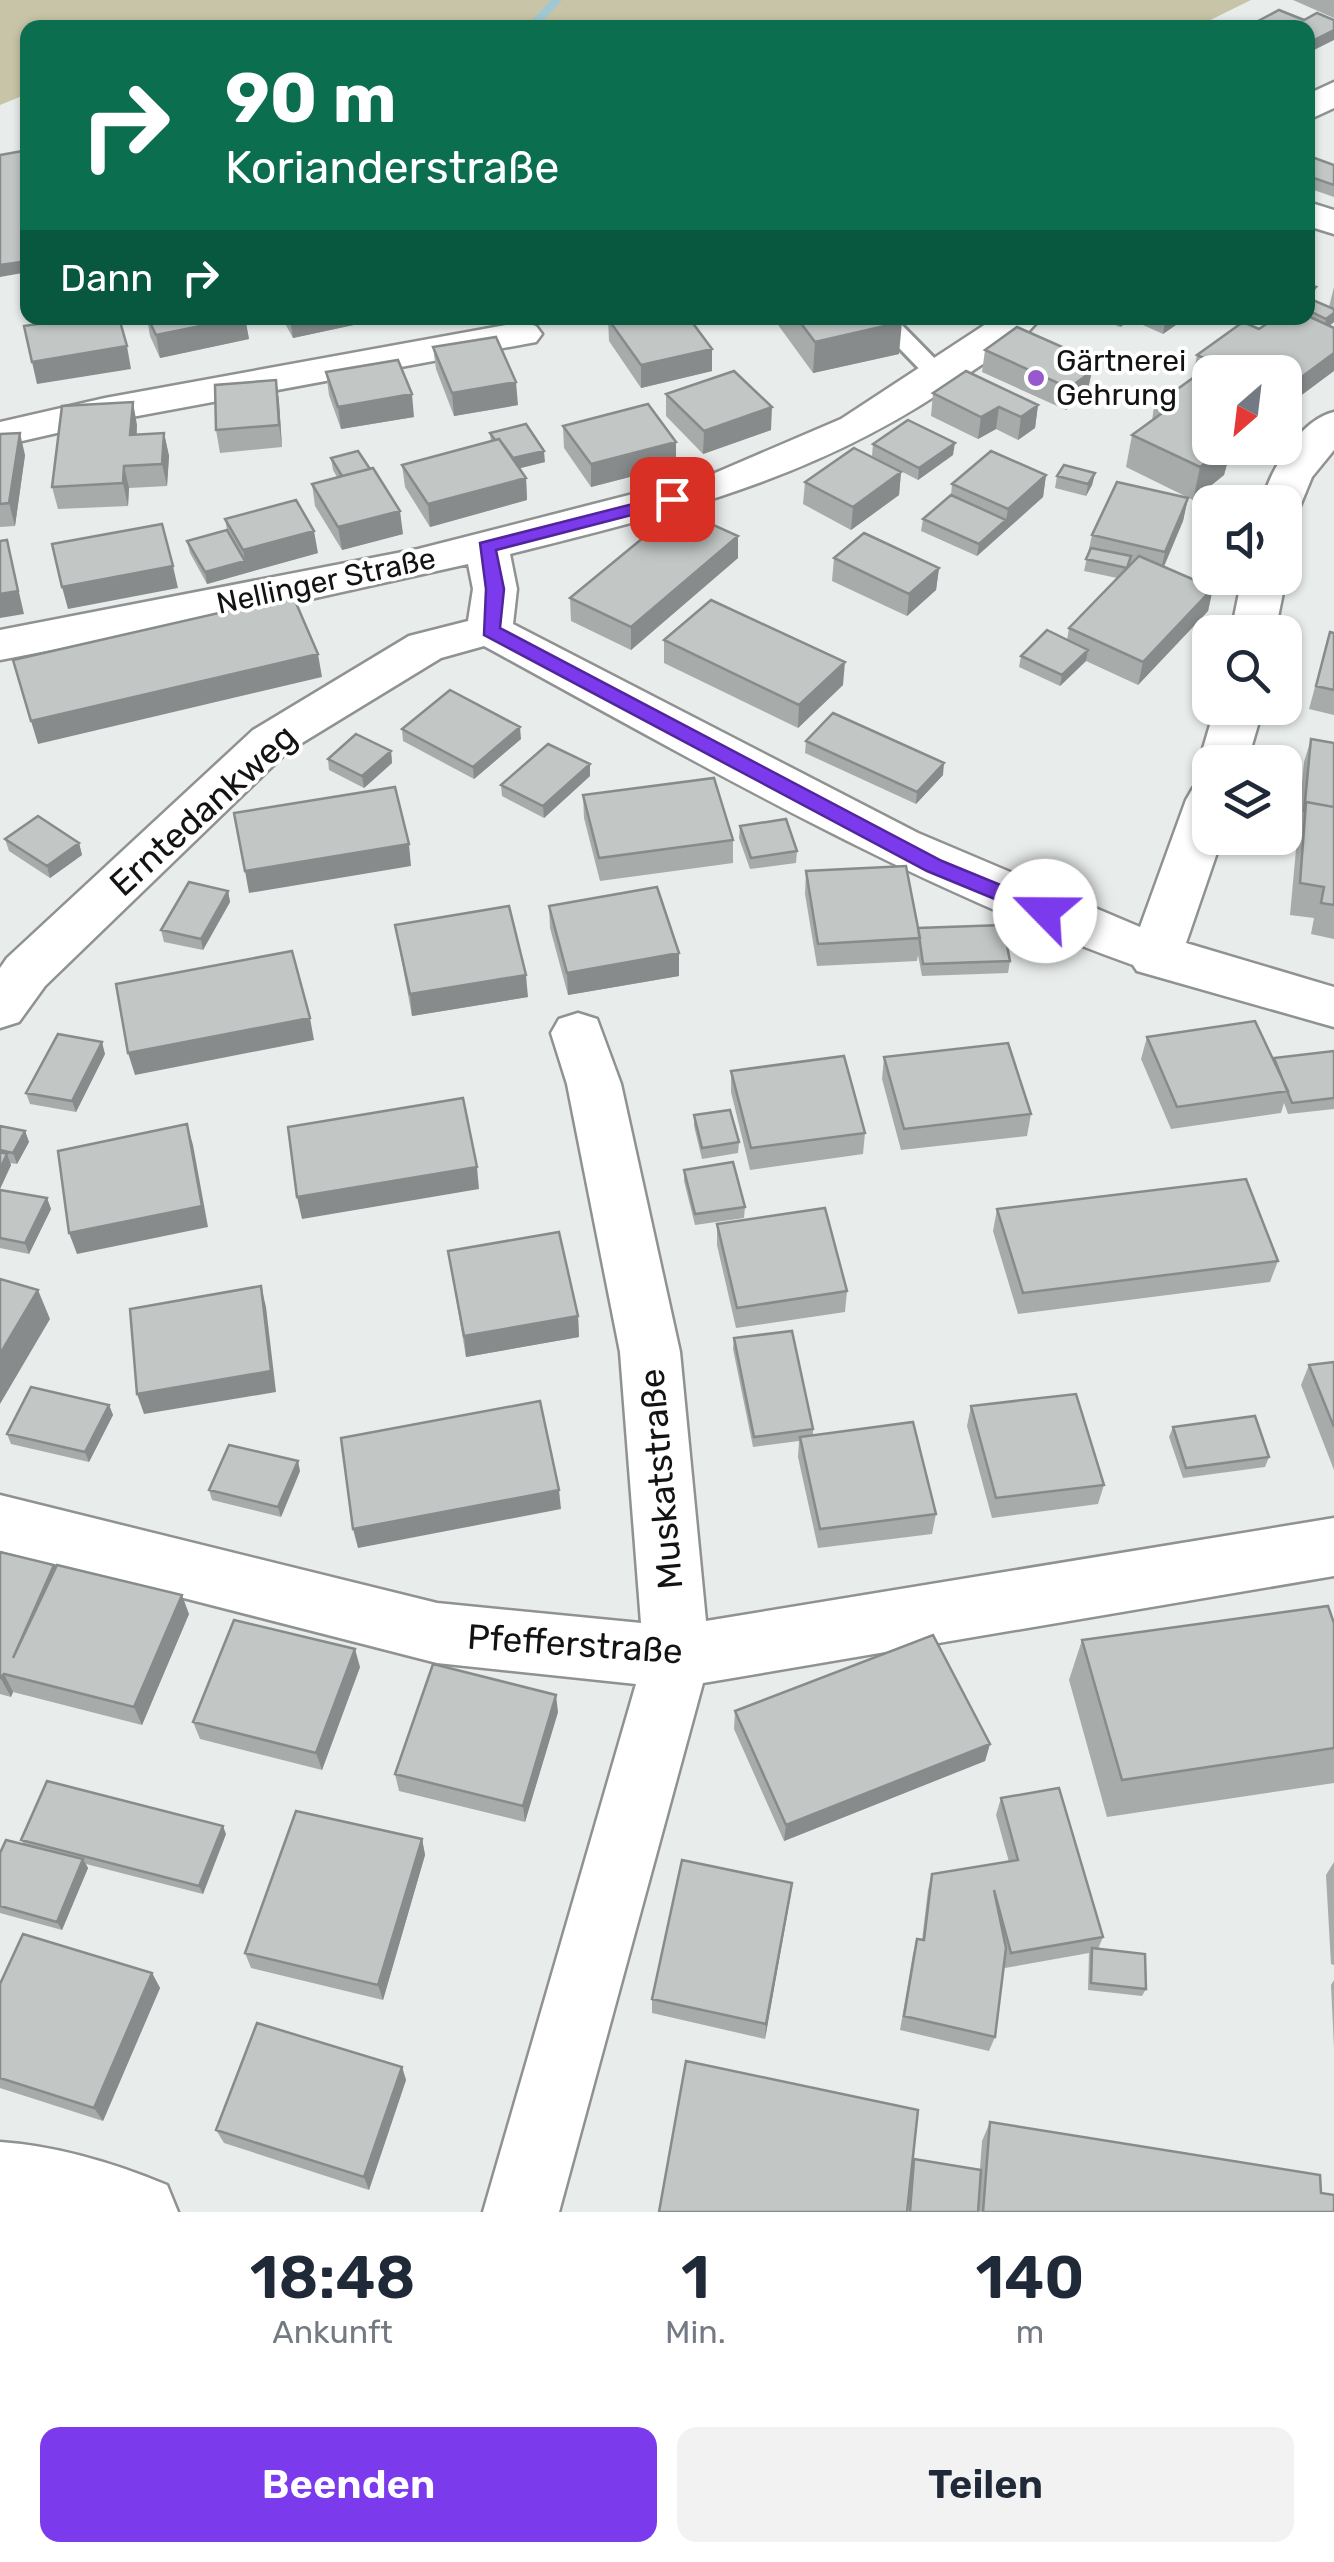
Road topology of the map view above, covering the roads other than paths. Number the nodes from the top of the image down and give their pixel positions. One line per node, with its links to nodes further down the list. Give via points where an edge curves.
1 (889, 325): 4 (lane)
2 (1010, 325): 4 (street, Nellinger Straße)
3 (522, 334): 6 (street)
4 (940, 376): 8 (street, Nellinger Straße, via 829,442 709,490)
5 (1334, 424): 7 (street)
6 (0, 434)
7 (1288, 485)
8 (487, 546): 9 (street, via 495,589); 10 (street, Nellinger Straße)
9 (490, 630): 12 (street, via 935,866); 14 (street, Erntedankweg, via 425,647 270,741 26,972)
10 (0, 644)
11 (1192, 852): 12 (street)
12 (1156, 956): 13 (street)
13 (1334, 1007)
14 (0, 1008)
15 (578, 1033): 18 (street, Muskatstraße, via 650,1352)
16 (0, 1523): 18 (street, Pfefferstraße, via 437,1633)
17 (1334, 1547): 18 (street, Pfefferstraße)
18 (677, 1657): 21 (street, Muskatstraße)
19 (0, 2180): 20 (street)
20 (140, 2212)
21 (521, 2212)

